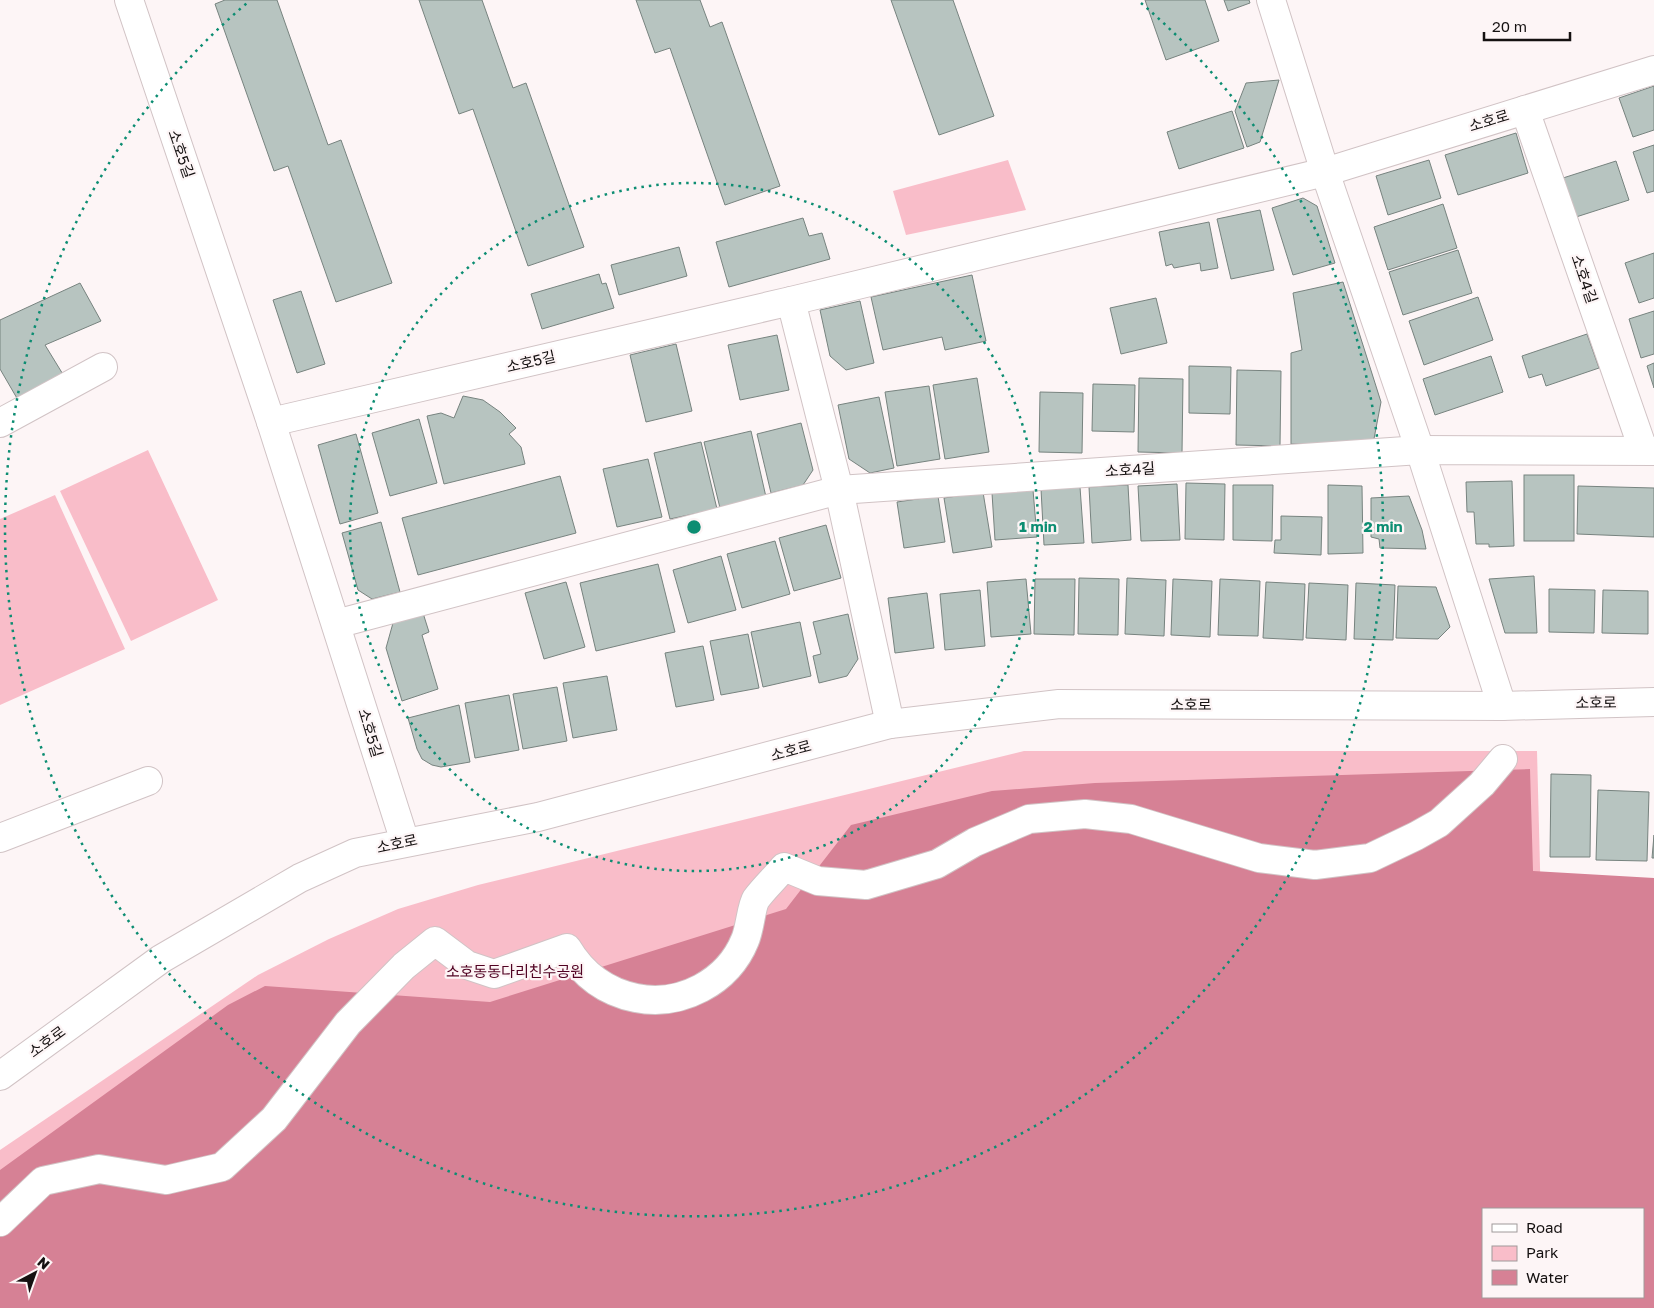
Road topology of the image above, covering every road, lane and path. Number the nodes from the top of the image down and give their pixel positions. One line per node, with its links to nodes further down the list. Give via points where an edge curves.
1 (129, 0): 8 (street, 소호5길)
2 (1271, 0): 5 (street)
3 (1654, 70): 4 (street, 소호로)
4 (1525, 110): 5 (street, 소호로); 11 (street, 소호4길)
5 (1325, 172): 6 (street); 10 (street)
6 (791, 301): 8 (street, 소호5길); 12 (street)
7 (103, 367): 9 (street)
8 (271, 422): 13 (street, 소호5길)
9 (0, 424)
10 (1420, 450): 11 (street, 소호4길); 12 (street, 소호4길); 15 (street)
11 (1648, 450)
12 (839, 490): 13 (street); 16 (street)
13 (336, 624): 20 (street, 소호5길)
14 (1654, 702): 15 (street, 소호로)
15 (1502, 706): 16 (street, 소호로, via 1059,704)
16 (890, 724): 20 (street, 소호로, via 538,817)
17 (1503, 759): 22 (street, via 1482,784 1438,823 1370,858 1315,865 1260,858 1131,819 1086,814 1029,819 975,842 937,864 866,885 818,881 784,868 755,901 745,940 729,966 710,983 676,998 643,999 623,995 583,971 567,948 494,974 467,965 435,941 404,966 348,1023 274,1119 222,1167 166,1180 99,1169 43,1181)
18 (148, 781): 19 (street)
19 (0, 838)
20 (405, 842): 21 (street, 소호로, via 355,853 300,878 220,923 161,959)
21 (0, 1076)
22 (0, 1222)

